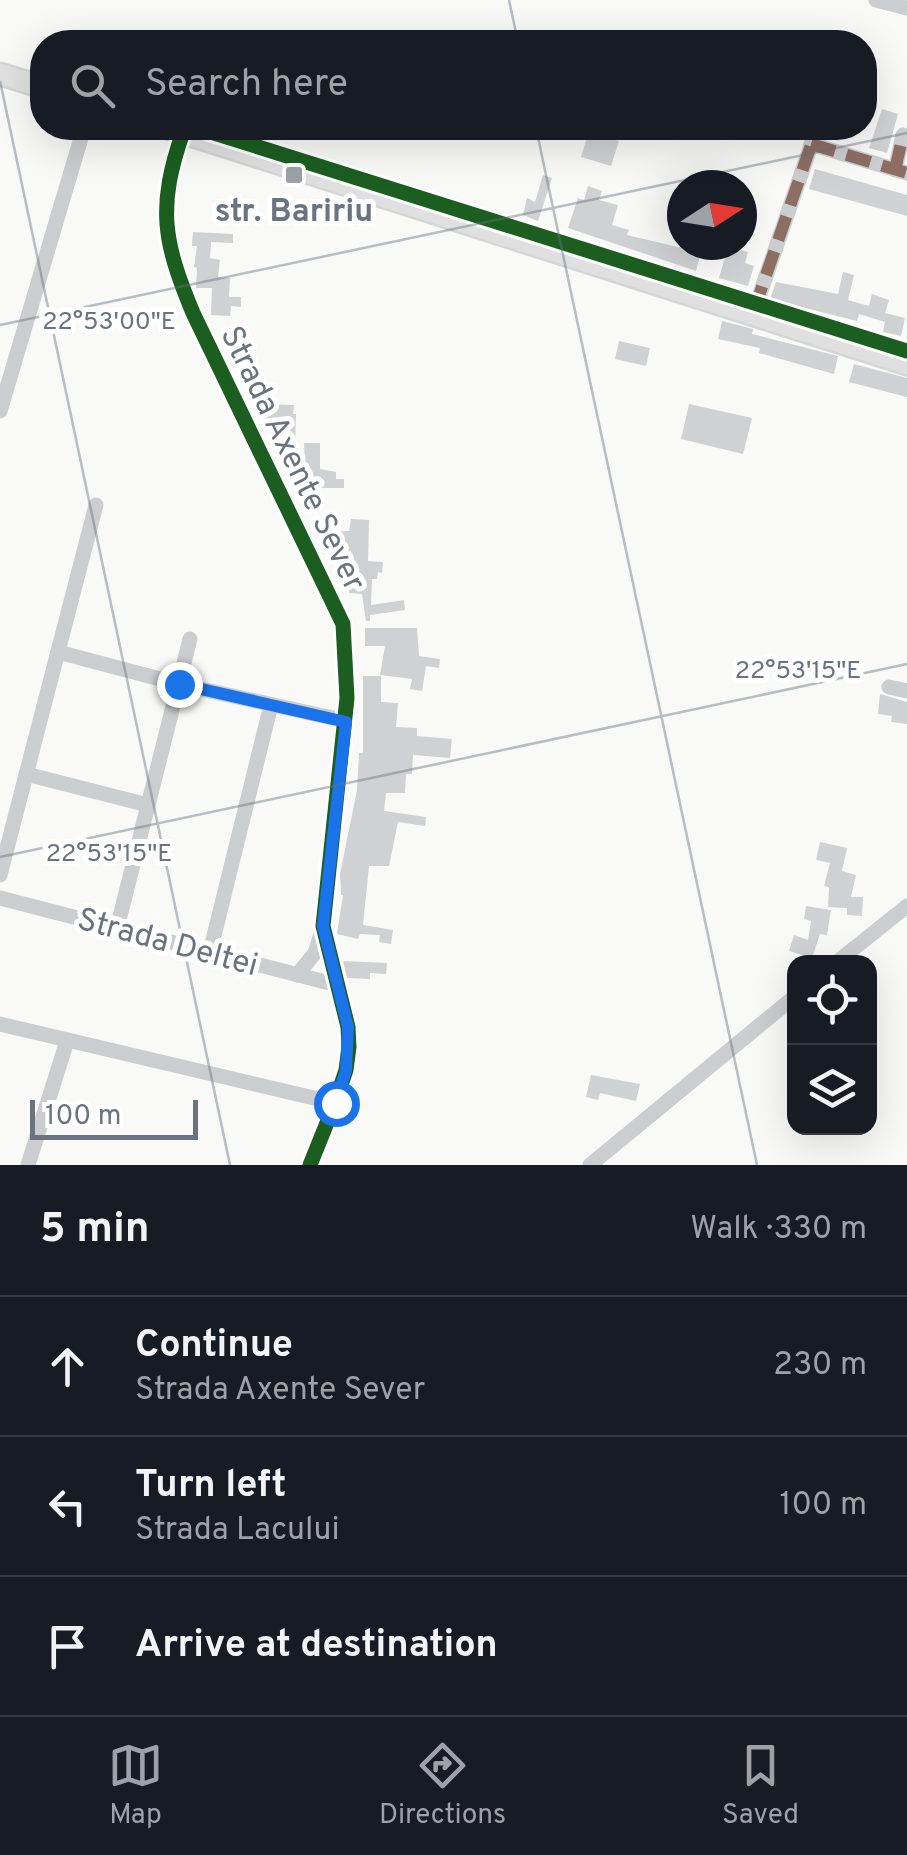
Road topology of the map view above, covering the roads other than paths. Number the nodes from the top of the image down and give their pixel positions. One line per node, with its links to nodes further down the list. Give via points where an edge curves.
1 (876, 0): 2 (street)
2 (907, 8)
3 (0, 74): 4 (main road)
4 (30, 83)
5 (903, 135): 11 (street)
6 (80, 140): 14 (street)
7 (173, 140): 22 (street, Strada Axente Sever, via 166,184 172,261 336,602 346,647)
8 (207, 140): 12 (main road)
9 (812, 140): 10 (street)
10 (811, 144): 11 (street); 12 (street)
11 (901, 171)
12 (755, 309): 13 (main road)
13 (907, 364)
14 (0, 411)
15 (96, 504): 17 (street)
16 (190, 639): 18 (street)
17 (58, 652): 18 (street); 23 (street)
18 (179, 684): 21 (street); 24 (street)
19 (889, 687): 20 (street)
20 (907, 691)
21 (270, 705): 22 (street); 30 (street)
22 (346, 722): 28 (street, Strada Axente Sever)
23 (26, 774): 24 (street); 25 (street)
24 (148, 805): 29 (street)
25 (0, 875)
26 (0, 898): 29 (street, Strada Deltei)
27 (907, 906): 31 (street)
28 (323, 926): 32 (street, Strada Axente Sever, via 315,953); 33 (street, Strada Axente Sever)
29 (117, 928): 30 (street, Strada Deltei)
30 (210, 952): 32 (street, Strada Deltei)
31 (846, 955)
32 (298, 975): 33 (street, Strada Deltei)
33 (336, 985): 37 (street, Strada Axente Sever, via 349,1047)
34 (787, 1003): 40 (street)
35 (0, 1024): 36 (street)
36 (67, 1041): 37 (street); 38 (street)
37 (336, 1103): 39 (street, Strada Axente Sever)
38 (28, 1165)
39 (310, 1165)
40 (590, 1165)

